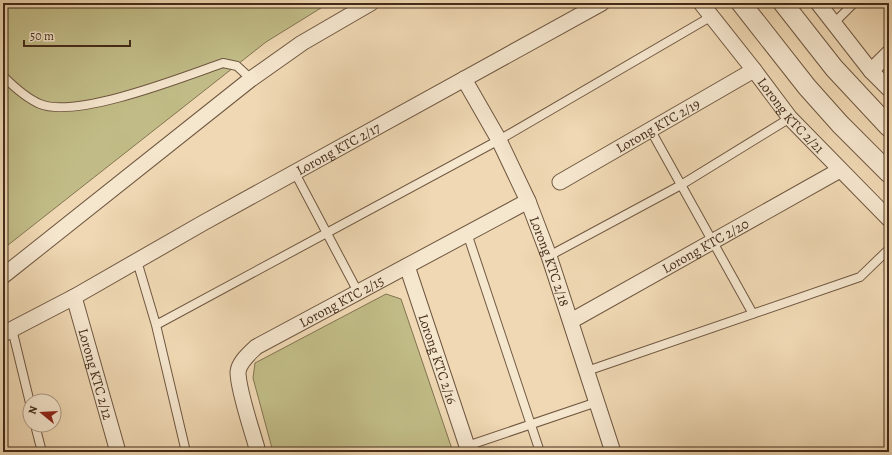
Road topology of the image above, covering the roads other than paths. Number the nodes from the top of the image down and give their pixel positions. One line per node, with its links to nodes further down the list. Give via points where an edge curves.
1 (371, 3): 15 (street, via 302,43)
2 (602, 3): 14 (street, Lorong KTC 2/17)
3 (701, 3): 8 (street, Lorong KTC 2/21)
4 (741, 3): 23 (street, via 807,87)
5 (783, 3): 18 (street, via 834,68)
6 (818, 3): 9 (street)
7 (854, 3): 9 (lane)
8 (712, 16): 11 (street, Lorong KTC 2/21); 20 (lane)
9 (834, 23): 12 (street)
10 (889, 53): 12 (street)
11 (754, 70): 17 (street, Lorong KTC 2/21); 19 (street, Lorong KTC 2/19)
12 (871, 71): 16 (street)
13 (3, 76): 15 (lane, via 18,90 41,104 66,107 116,99 223,63 237,66)
14 (464, 79): 20 (street, Lorong KTC 2/18); 22 (street, Lorong KTC 2/17)
15 (250, 80): 35 (street)
16 (889, 89)
17 (790, 118): 21 (street, Lorong KTC 2/21); 25 (lane)
18 (889, 127)
19 (650, 129): 24 (street, Lorong KTC 2/19); 25 (lane)
20 (499, 140): 26 (street, Lorong KTC 2/18); 28 (lane)
21 (840, 170): 27 (street, Lorong KTC 2/21); 30 (street, Lorong KTC 2/20)
22 (295, 173): 28 (lane); 33 (street, Lorong KTC 2/17)
23 (889, 173)
24 (560, 182)
25 (681, 185): 30 (lane); 32 (lane)
26 (528, 201): 29 (street, Lorong KTC 2/15); 32 (street, Lorong KTC 2/18)
27 (889, 219)
28 (326, 233): 36 (lane); 40 (lane)
29 (467, 233): 34 (street, Lorong KTC 2/15); 45 (lane)
30 (713, 242): 38 (lane); 39 (street, Lorong KTC 2/20)
31 (889, 249): 38 (lane, via 860,277)
32 (549, 256): 39 (street, Lorong KTC 2/18)
33 (136, 261): 37 (street, Lorong KTC 2/17); 40 (lane)
34 (407, 266): 36 (street, Lorong KTC 2/15); 47 (street, Lorong KTC 2/16)
35 (3, 276)
36 (358, 292): 51 (street, Lorong KTC 2/15, via 256,347 244,358 238,371 240,385)
37 (74, 297): 41 (street, Lorong KTC 2/17); 49 (street, Lorong KTC 2/12)
38 (753, 314): 42 (lane)
39 (570, 321): 42 (street, Lorong KTC 2/18)
40 (156, 325): 50 (lane)
41 (8, 331): 43 (lane)
42 (587, 371): 44 (street, Lorong KTC 2/18)
43 (27, 393)
44 (597, 402): 45 (lane); 53 (street, Lorong KTC 2/18)
45 (531, 424): 47 (lane); 52 (lane)
46 (37, 433): 48 (lane)
47 (468, 449)
48 (42, 452)
49 (118, 452)
50 (186, 452)
51 (258, 452)
52 (540, 452)
53 (613, 452)

